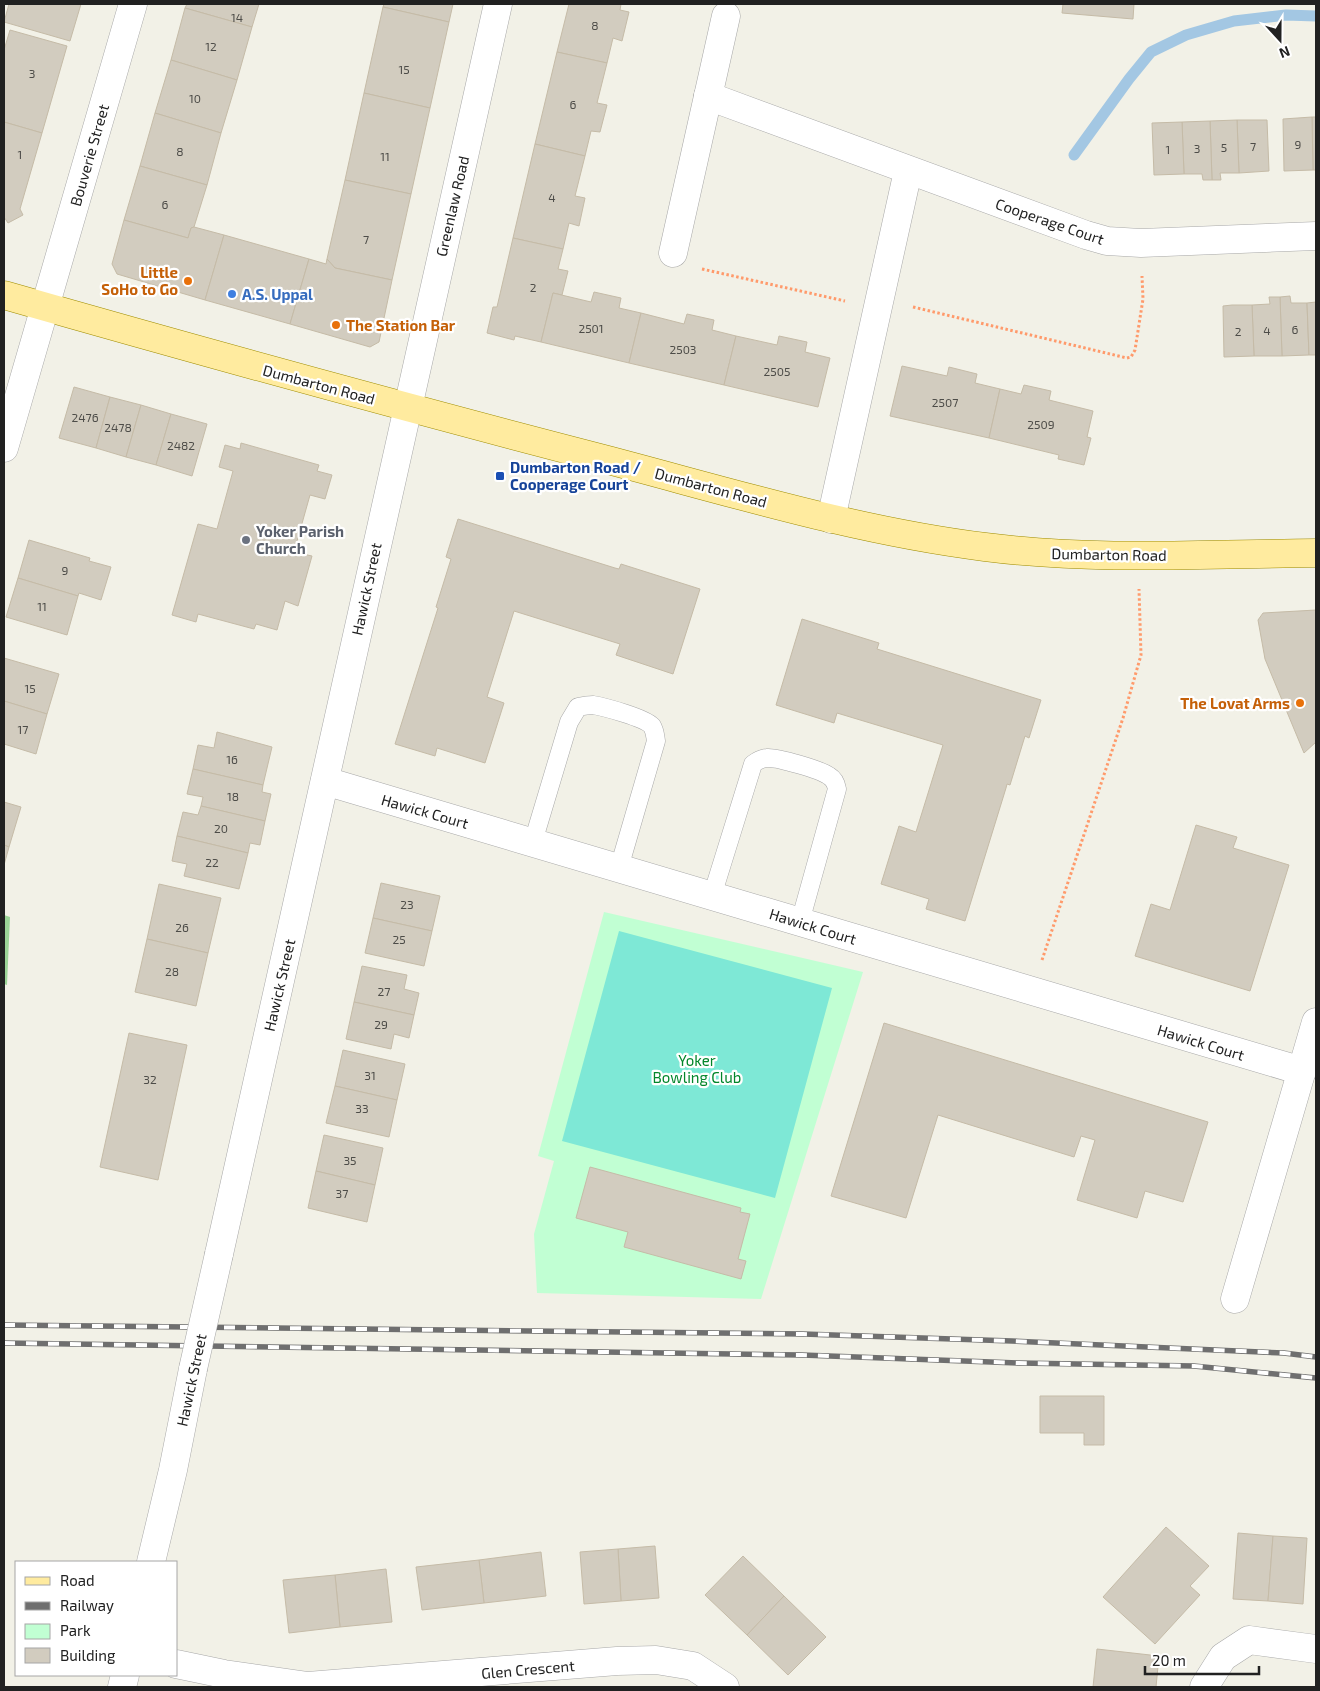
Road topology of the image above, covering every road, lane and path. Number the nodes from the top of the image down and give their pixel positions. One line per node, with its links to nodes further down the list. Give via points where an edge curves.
1 (133, 4): 12 (street, Bouverie Street)
2 (498, 4): 13 (street, Greenlaw Road)
3 (726, 16): 4 (street)
4 (708, 96): 5 (street, Cooperage Court); 8 (street)
5 (908, 170): 7 (street, Cooperage Court, via 1086,236); 11 (street)
6 (1316, 236): 7 (street, Cooperage Court)
7 (1141, 243): 11 (path, via 1143,299 1135,350 1127,358 904,305)
8 (673, 253)
9 (698, 268): 11 (path, via 859,305)
10 (4, 295): 12 (main road, Dumbarton Road)
11 (878, 305): 15 (street)
12 (45, 307): 13 (main road, Dumbarton Road); 14 (street, Bouverie Street)
13 (406, 407): 15 (main road, Dumbarton Road); 18 (street, Hawick Street)
14 (4, 448)
15 (831, 519): 17 (main road, Dumbarton Road, via 988,548)
16 (1316, 553): 17 (main road, Dumbarton Road)
17 (1138, 556): 23 (path, via 1141,655)
18 (325, 781): 19 (street, Hawick Court); 27 (street, Hawick Street, bridge)
19 (533, 842): 20 (street, Hawick Court); 20 (lane, via 569,722 578,707 595,706 641,719 650,724 656,741)
20 (619, 868): 21 (street, Hawick Court)
21 (712, 896): 22 (street, Hawick Court); 22 (lane, via 753,764 768,758 820,771 835,781 837,788)
22 (800, 922): 23 (street, Hawick Court)
23 (1032, 991): 25 (street, Hawick Court)
24 (1316, 1022): 25 (street)
25 (1302, 1071): 26 (street)
26 (1235, 1299)
27 (151, 1561)
28 (1316, 1649): 31 (street, via 1249,1640 1223,1656)
29 (178, 1664): 30 (street, Glen Crescent, via 308,1686 656,1660 693,1666)
30 (725, 1687)
31 (1204, 1687)

